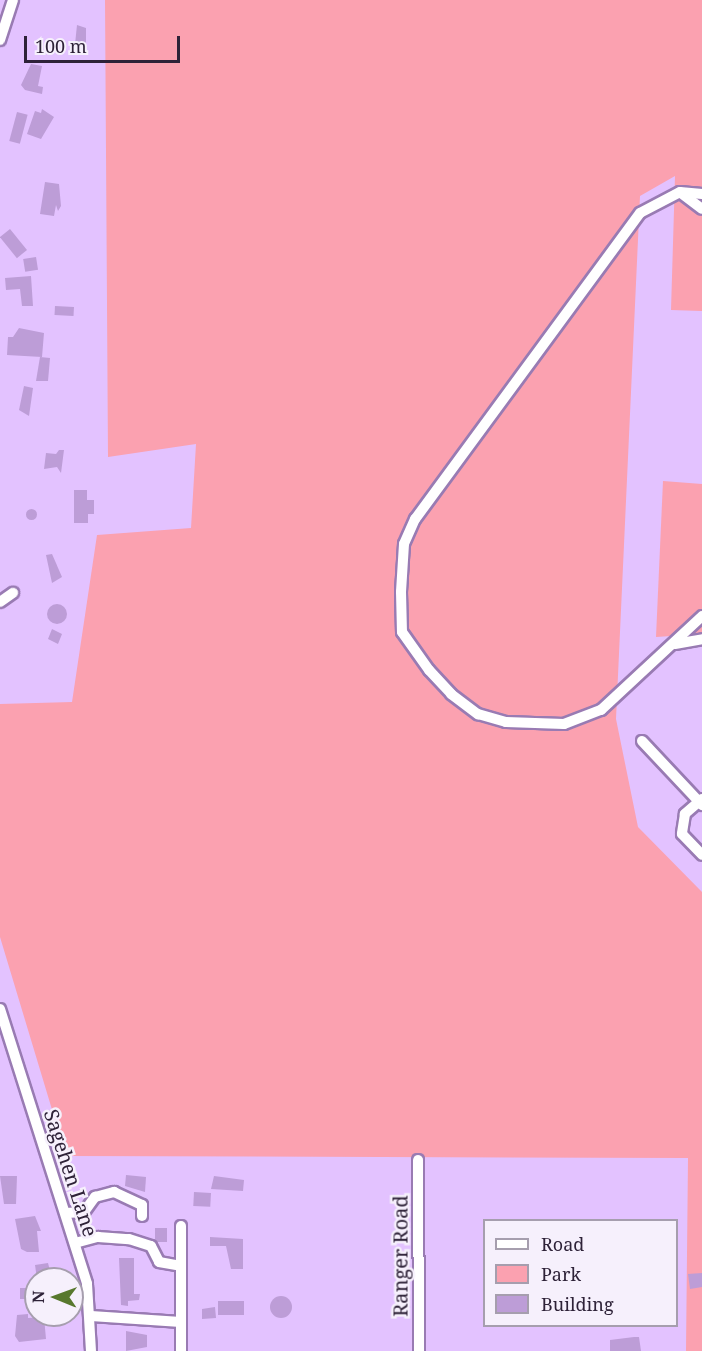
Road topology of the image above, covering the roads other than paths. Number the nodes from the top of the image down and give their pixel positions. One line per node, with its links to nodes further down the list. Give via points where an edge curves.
1 (13, 0): 2 (street)
2 (0, 40)
3 (680, 192): 4 (street); 5 (street); 10 (street, via 640,213 415,519 404,544 400,592 402,632 429,670 451,694 478,714 506,722 564,724 601,710)
4 (702, 194)
5 (702, 209)
6 (13, 593): 7 (street)
7 (0, 602)
8 (702, 616): 10 (street)
9 (702, 639): 10 (street)
10 (674, 644)
11 (642, 741): 12 (street)
12 (701, 802): 13 (street, via 685,814 682,834)
13 (702, 855)
14 (0, 1009): 16 (street, Sagehen Lane)
15 (418, 1160): 25 (street, Ranger Road)
16 (66, 1213): 17 (street, via 84,1212 95,1197 114,1192 142,1205); 19 (street, Sagehen Lane)
17 (142, 1216)
18 (181, 1226): 20 (street)
19 (75, 1243): 20 (street, via 98,1237 129,1239 151,1246 159,1262); 21 (street, Sagehen Lane)
20 (181, 1266): 22 (street)
21 (91, 1316): 22 (street); 23 (street, Sagehen Lane)
22 (181, 1322): 24 (street)
23 (91, 1351)
24 (181, 1351)
25 (418, 1351)

